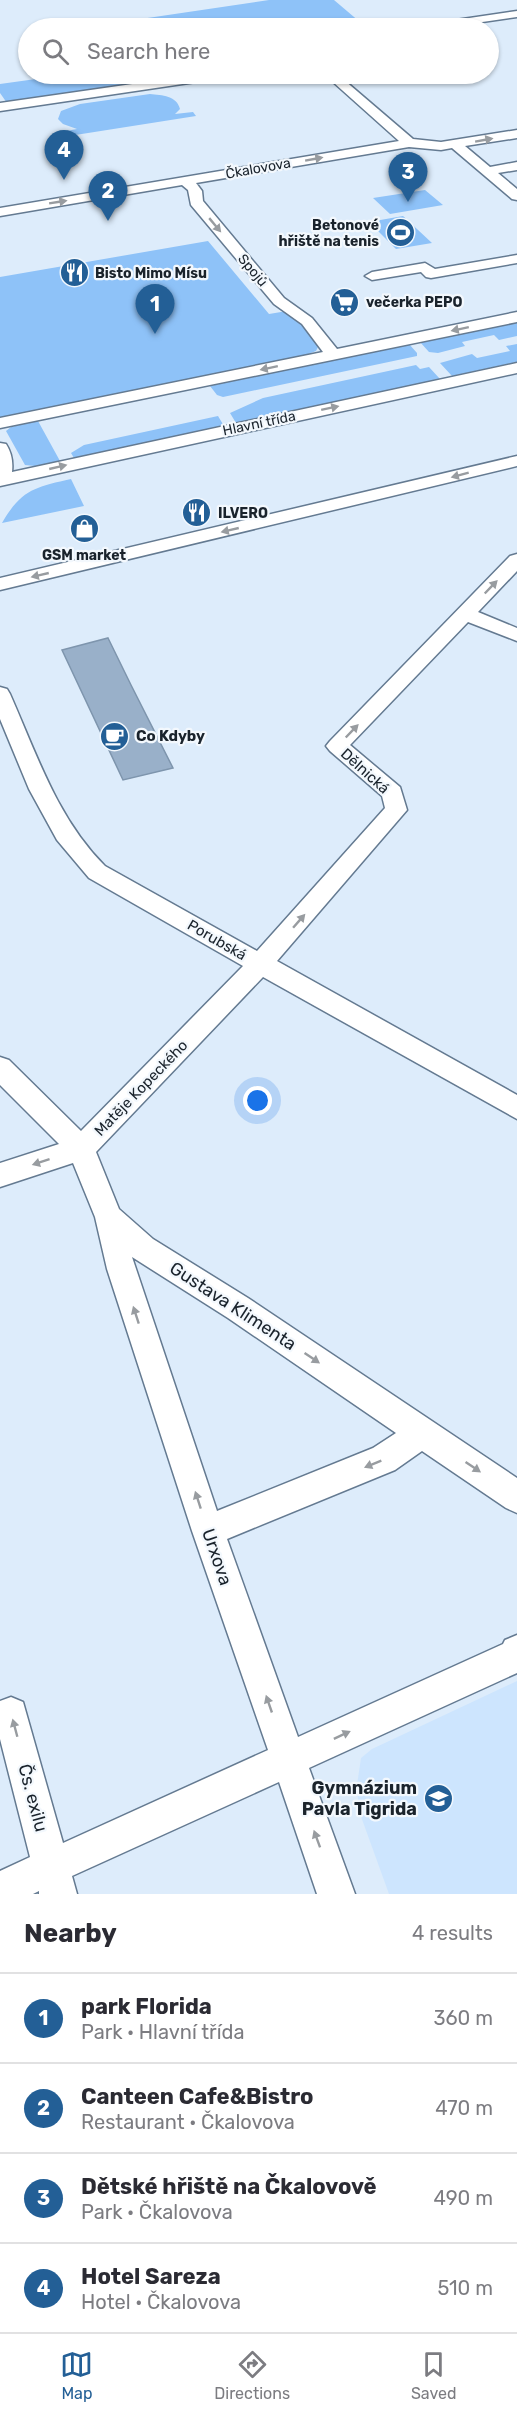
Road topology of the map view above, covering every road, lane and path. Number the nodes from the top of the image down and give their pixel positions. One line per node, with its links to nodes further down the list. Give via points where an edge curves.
1 (517, 14): 2 (street)
2 (490, 18)
3 (153, 84): 5 (street)
4 (341, 84): 7 (street)
5 (0, 106)
6 (517, 134): 8 (street, Čkalovova, one-way to 6)
7 (409, 143): 8 (street, Čkalovova); 11 (street, Čkalovova, one-way to 7)
8 (456, 145): 10 (street)
9 (517, 166): 10 (street)
10 (488, 171): 12 (street)
11 (183, 181): 13 (street, Čkalovova, one-way to 11); 17 (street, Spojů, one-way to 17, via 194,187 196,202 279,301 307,321)
12 (517, 196)
13 (0, 212)
14 (517, 259): 15 (street, via 431,274 425,267)
15 (372, 276)
16 (517, 317): 17 (street, one-way to 17)
17 (333, 355): 19 (street, one-way to 19)
18 (517, 368): 22 (street, Hlavní třída, one-way to 18)
19 (0, 423)
20 (0, 448): 22 (street, via 4,459)
21 (517, 460): 24 (street, one-way to 24)
22 (0, 481)
23 (517, 560): 25 (street, Dělnická, one-way to 23)
24 (0, 584)
25 (466, 614): 26 (street); 28 (street, Dělnická, one-way to 25, via 396,810 392,793 338,746)
26 (517, 635)
27 (0, 694): 28 (street, Porubská, via 62,831 82,859 97,872)
28 (260, 964): 30 (street, Porubská); 31 (street, Matěje Kopeckého)
29 (0, 1068): 31 (street)
30 (517, 1108)
31 (81, 1149): 32 (street, Matěje Kopeckého, one-way to 32); 33 (street, Gustava Klimenta)
32 (0, 1175)
33 (109, 1217): 34 (street, Gustava Klimenta, one-way to 34, via 143,1248); 36 (street, Urxova, one-way to 33, via 121,1269)
34 (421, 1431): 35 (street, Gustava Klimenta, one-way to 35); 36 (street, one-way to 36, via 384,1459)
35 (517, 1497)
36 (208, 1532): 39 (street, Urxova, one-way to 36)
37 (517, 1652): 39 (street, one-way to 37)
38 (0, 1719): 40 (street, Čs. exilu, one-way to 38, via 11,1714)
39 (289, 1760): 40 (street); 42 (street, Urxova, one-way to 39)
40 (54, 1880): 41 (street)
41 (0, 1890)
42 (336, 1894)

